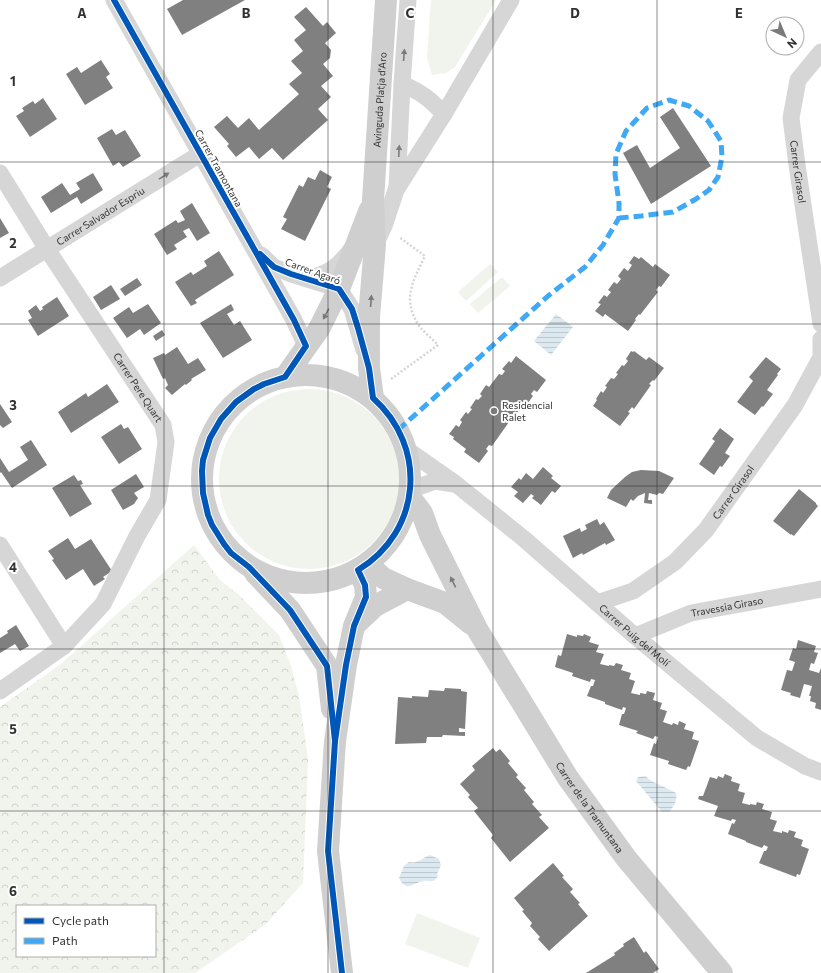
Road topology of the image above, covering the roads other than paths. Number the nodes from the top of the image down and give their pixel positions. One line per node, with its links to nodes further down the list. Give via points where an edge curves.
1 (114, 0): 8 (street, Carrer Tramontana)
2 (386, 0): 11 (main road, Avinguda Platja d'Aro, via 373,200)
3 (408, 0): 6 (street, one-way to 3)
4 (511, 0): 7 (street)
5 (821, 52): 17 (street, Carrer Girasol, via 798,80 791,118)
6 (402, 84): 7 (street, via 419,91); 10 (street, one-way to 6)
7 (444, 114): 10 (street)
8 (200, 154): 12 (street, Carrer Tramontana); 13 (street, Carrer Salvador Espriu, one-way to 8)
9 (0, 173): 13 (street, Carrer Pere Quart)
10 (396, 190): 11 (street, via 384,226)
11 (366, 244): 15 (street, via 340,265 325,274); 16 (main road); 20 (main road, Avinguda Platja d'Aro, one-way to 11, via 370,317)
12 (252, 247): 15 (street, Carrer Agaró, via 274,267); 19 (street, Carrer Tramontana)
13 (47, 249): 14 (street, Carrer Salvador Espriu); 35 (street, Carrer Pere Quart, via 163,425 166,442 158,500 103,604)
14 (0, 278)
15 (309, 279): 16 (street, Carrer Agaró)
16 (339, 289): 19 (main road, one-way to 19, via 319,328); 20 (street, Carrer Agaró, via 352,309)
17 (821, 324)
18 (821, 338): 31 (street, Carrer Girasol, via 821,357 796,404 706,530 675,562 633,591)
19 (306, 346): 21 (main road)
20 (369, 368): 22 (main road, Avinguda Platja d'Aro)
21 (285, 377): 22 (main road, via 314,375 335,379); 27 (main road, via 254,389 236,402 215,428 204,460 202,493 208,515 224,544)
22 (372, 395): 23 (main road, via 394,422)
23 (406, 449): 24 (street); 25 (main road, via 410,469)
24 (456, 484): 25 (street, via 435,481); 31 (street, Carrer Puig del Molí)
25 (410, 493): 28 (main road, via 403,517 393,537 384,549); 33 (main road, Carrer de la Tramuntana, one-way to 25)
26 (0, 545): 35 (street)
27 (248, 567): 28 (main road, via 271,578 296,584 328,581 347,576); 37 (main road, via 290,610 327,666)
28 (363, 567): 29 (main road, Carrer de la Tramuntana); 32 (main road, via 366,597)
29 (407, 589): 32 (main road, via 375,606); 33 (main road, Carrer de la Tramuntana, via 445,603)
30 (821, 589): 34 (street, Travessia Giraso, via 691,614)
31 (597, 603): 34 (street, Carrer Puig del Molí)
32 (354, 626): 37 (main road)
33 (477, 629): 40 (main road, Carrer de la Tramuntana, via 568,778 626,858)
34 (635, 636): 38 (street, Carrer Puig del Molí, via 757,738 805,766)
35 (64, 646): 36 (street, Carrer Pere Quart)
36 (0, 691)
37 (335, 741): 39 (main road, via 328,851)
38 (821, 772)
39 (342, 973)
40 (722, 973)

